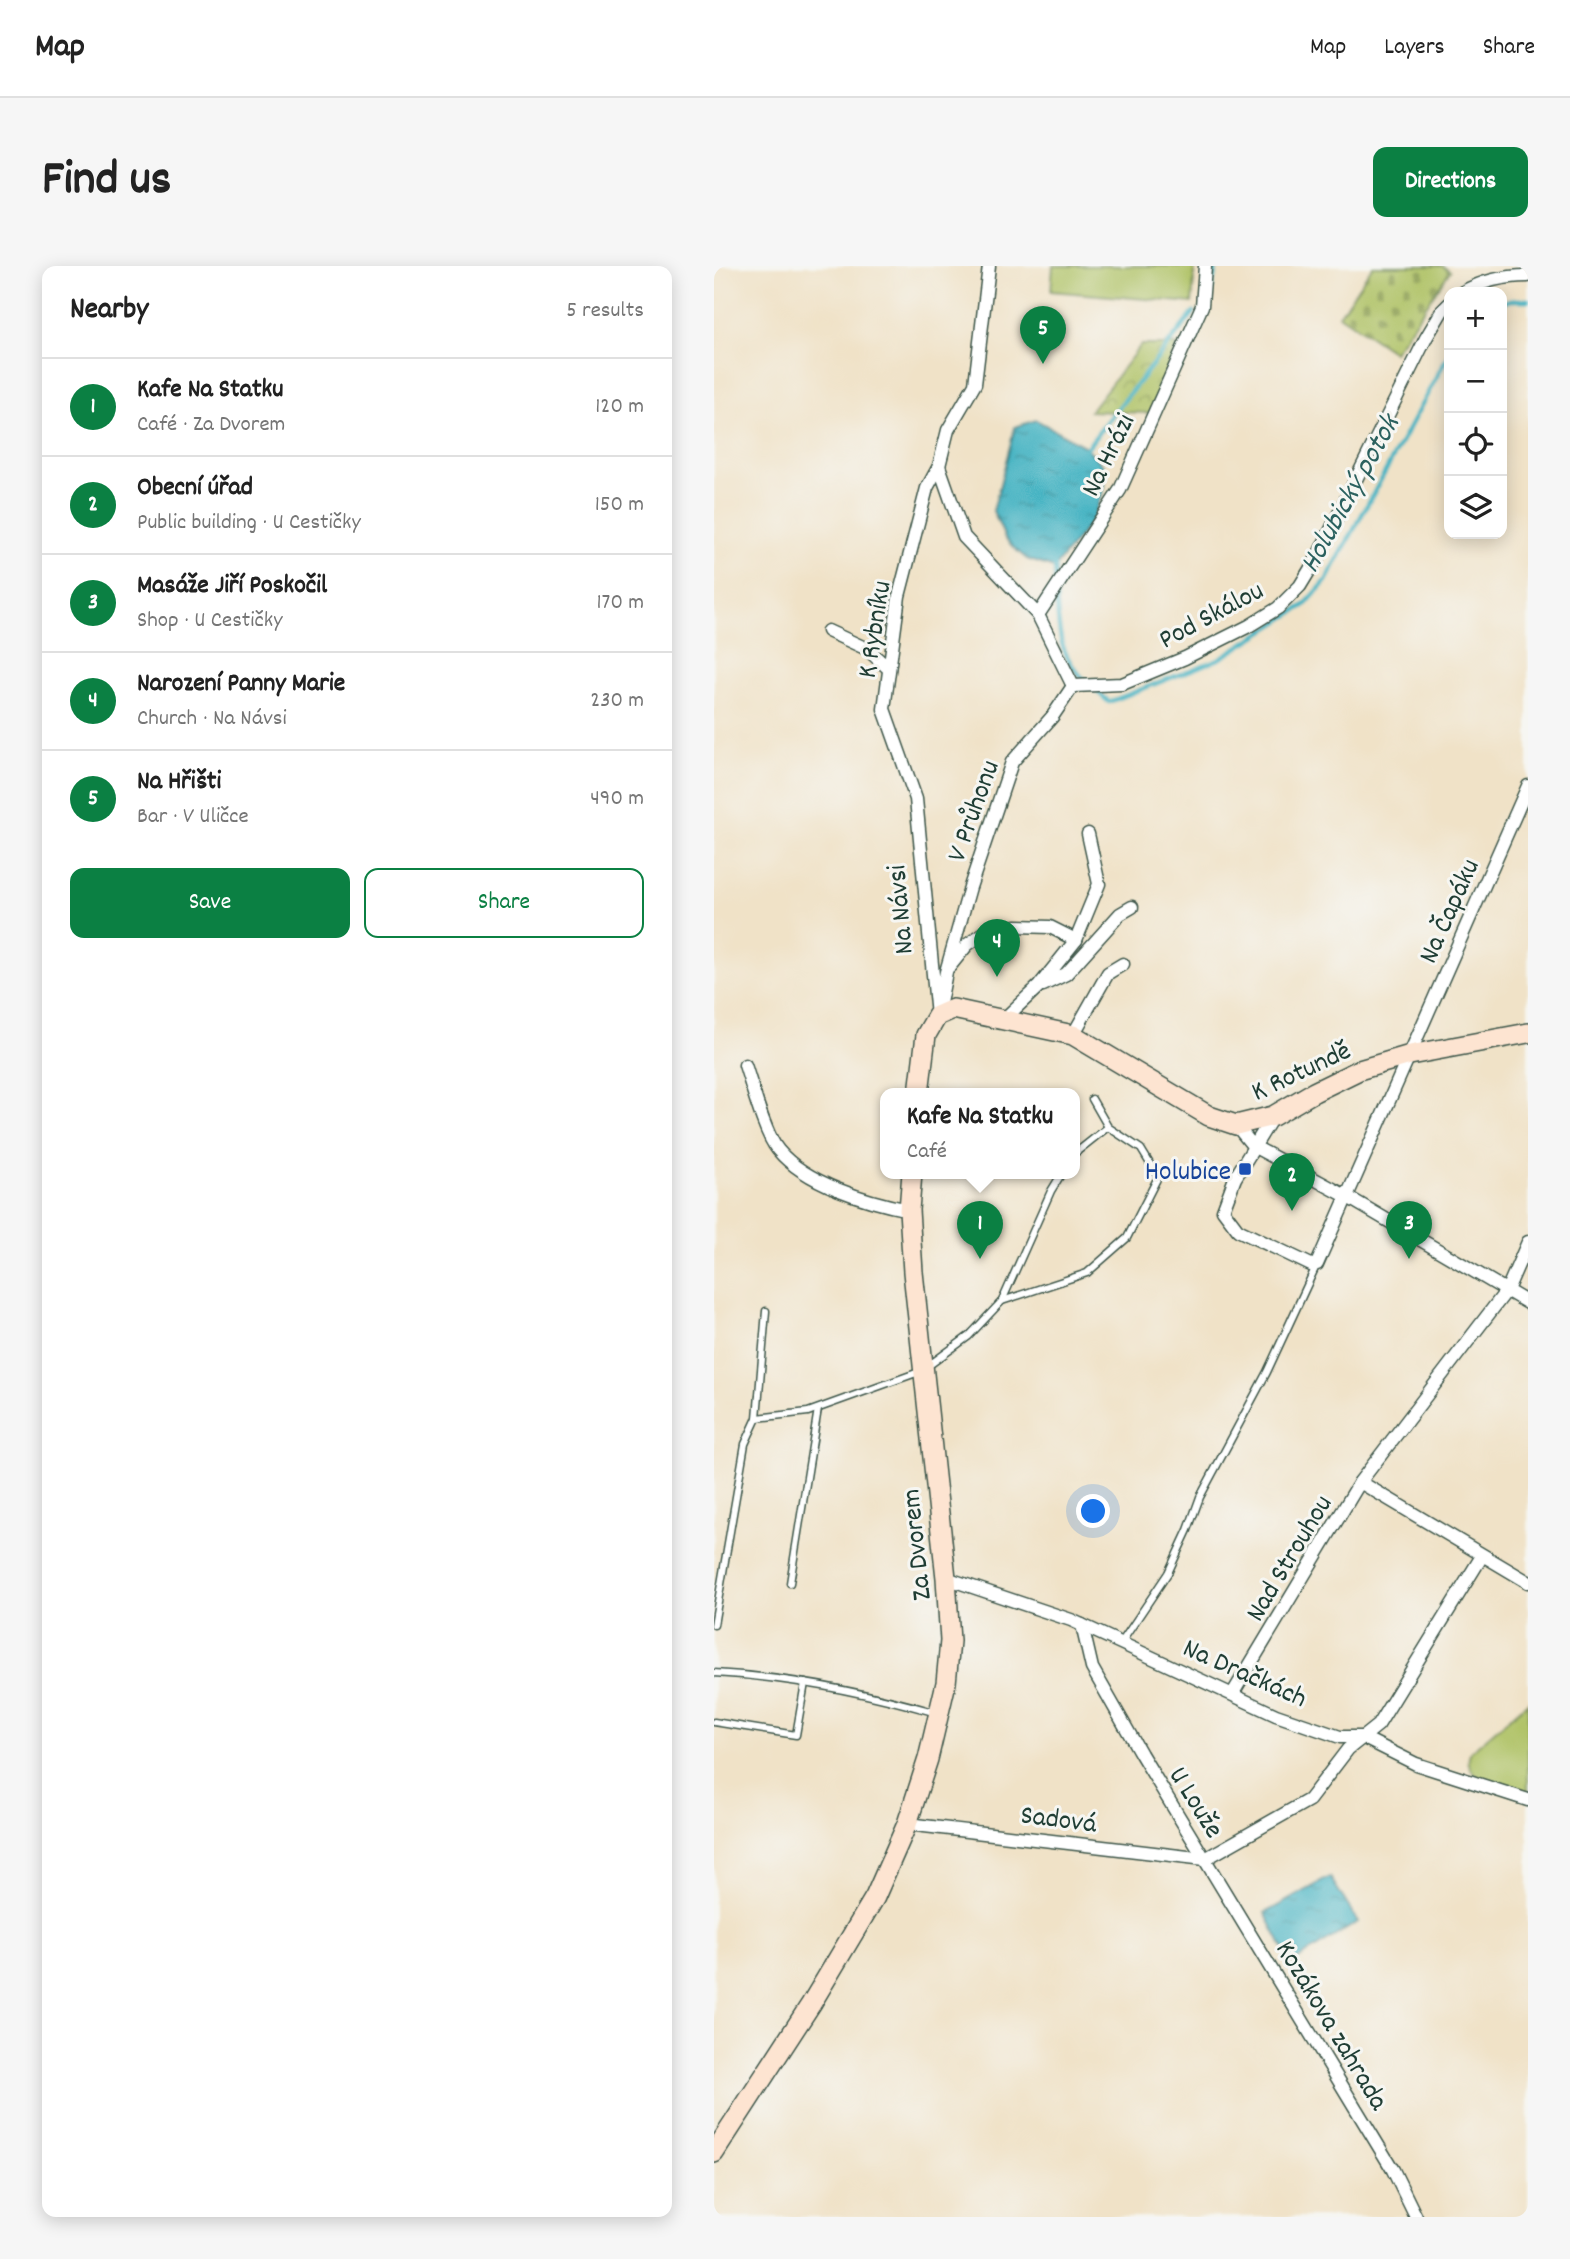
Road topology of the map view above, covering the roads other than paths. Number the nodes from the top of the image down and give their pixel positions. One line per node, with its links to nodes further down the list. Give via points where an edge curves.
1 (989, 266): 6 (street, K Rybníku, via 975,384 948,430)
2 (1205, 266): 7 (street, Na Hrázi, via 1202,306 1120,490)
3 (1528, 276): 4 (street, via 1505,276)
4 (1472, 287)
5 (1444, 309): 10 (street, Pod Skálou, via 1300,586 1259,620 1185,658 1122,684)
6 (939, 466): 7 (street, via 964,537); 9 (street, K Rybníku, via 927,488 899,596)
7 (1038, 615): 10 (street)
8 (828, 631): 9 (street, via 867,649)
9 (889, 669): 12 (street, K Rybníku, via 884,709)
10 (1073, 686): 14 (street, V Průhonu, via 1012,762)
11 (1528, 786): 24 (street, Na Čapáku)
12 (916, 799): 20 (street, Na Návsi)
13 (1088, 834): 16 (street, via 1099,884)
14 (970, 887): 18 (street, Na Návsi)
15 (1132, 907): 19 (street, via 1120,914 1066,974)
16 (1076, 940): 18 (street, Na Návsi, via 1050,927 988,930 967,945); 19 (street)
17 (1123, 964): 23 (street, via 1108,973)
18 (946, 972): 20 (street, Na Návsi)
19 (1039, 986): 21 (street)
20 (937, 1016): 21 (street, via 953,1009); 26 (street, Na Návsi, via 926,1035)
21 (1002, 1021): 23 (street)
22 (1528, 1033): 24 (street, K Rotundě)
23 (1073, 1035): 29 (street, K Rotundě, via 1209,1116)
24 (1410, 1055): 28 (street, K Rotundě, via 1359,1070); 35 (street, Na Čapáku)
25 (745, 1065): 36 (street, via 769,1134 794,1165 824,1184)
26 (920, 1088)
27 (1092, 1099): 30 (lane)
28 (1273, 1115): 29 (street, K Rotundě); 31 (street)
29 (1236, 1125): 31 (street)
30 (1108, 1127): 32 (lane); 40 (lane, via 1141,1149 1158,1177 1127,1238 1087,1273)
31 (1253, 1146): 35 (street); 38 (street, via 1223,1210 1238,1230)
32 (1080, 1149)
33 (912, 1179): 36 (street)
34 (1058, 1179): 40 (lane)
35 (1346, 1196): 38 (street, Na Čapáku); 39 (street)
36 (909, 1210): 43 (street, Za Dvorem)
37 (1528, 1242): 39 (street, Nad Strouhou)
38 (1317, 1264): 53 (lane, via 1267,1372 1200,1497 1168,1573)
39 (1507, 1290): 41 (street); 46 (street, Nad Strouhou)
40 (1002, 1301): 43 (lane, via 969,1336)
41 (1528, 1303)
42 (766, 1311): 45 (lane)
43 (924, 1370): 44 (lane); 48 (street, Za Dvorem)
44 (818, 1409): 45 (lane); 50 (lane)
45 (757, 1418): 51 (lane, via 745,1444)
46 (1360, 1482): 47 (street, Nad Strouhou); 56 (street, Nad Strouhou)
47 (1482, 1556): 49 (street, Nad Strouhou); 59 (street, via 1378,1726)
48 (946, 1578): 52 (street, Na Dračkách); 57 (street, Za Dvorem, via 950,1641)
49 (1528, 1582)
50 (790, 1583)
51 (714, 1625)
52 (1082, 1625): 53 (street, Na Dračkách); 62 (street, U Louže, via 1092,1668)
53 (1121, 1643): 56 (street, Na Dračkách)
54 (714, 1673): 55 (lane)
55 (805, 1683): 57 (lane); 58 (lane, via 796,1735)
56 (1233, 1693): 59 (street, Na Dračkách, via 1340,1737)
57 (939, 1713): 61 (street, Za Dvorem)
58 (714, 1722)
59 (1362, 1737): 60 (street, Na Dračkách, via 1416,1764); 62 (street, U Louže, via 1309,1800)
60 (1528, 1800)
61 (907, 1825): 62 (street, Sadová); 63 (street, Za Dvorem, via 874,1897)
62 (1205, 1859): 64 (street, Kozákova zahrada, via 1393,2170)
63 (714, 2153)
64 (1416, 2217)

